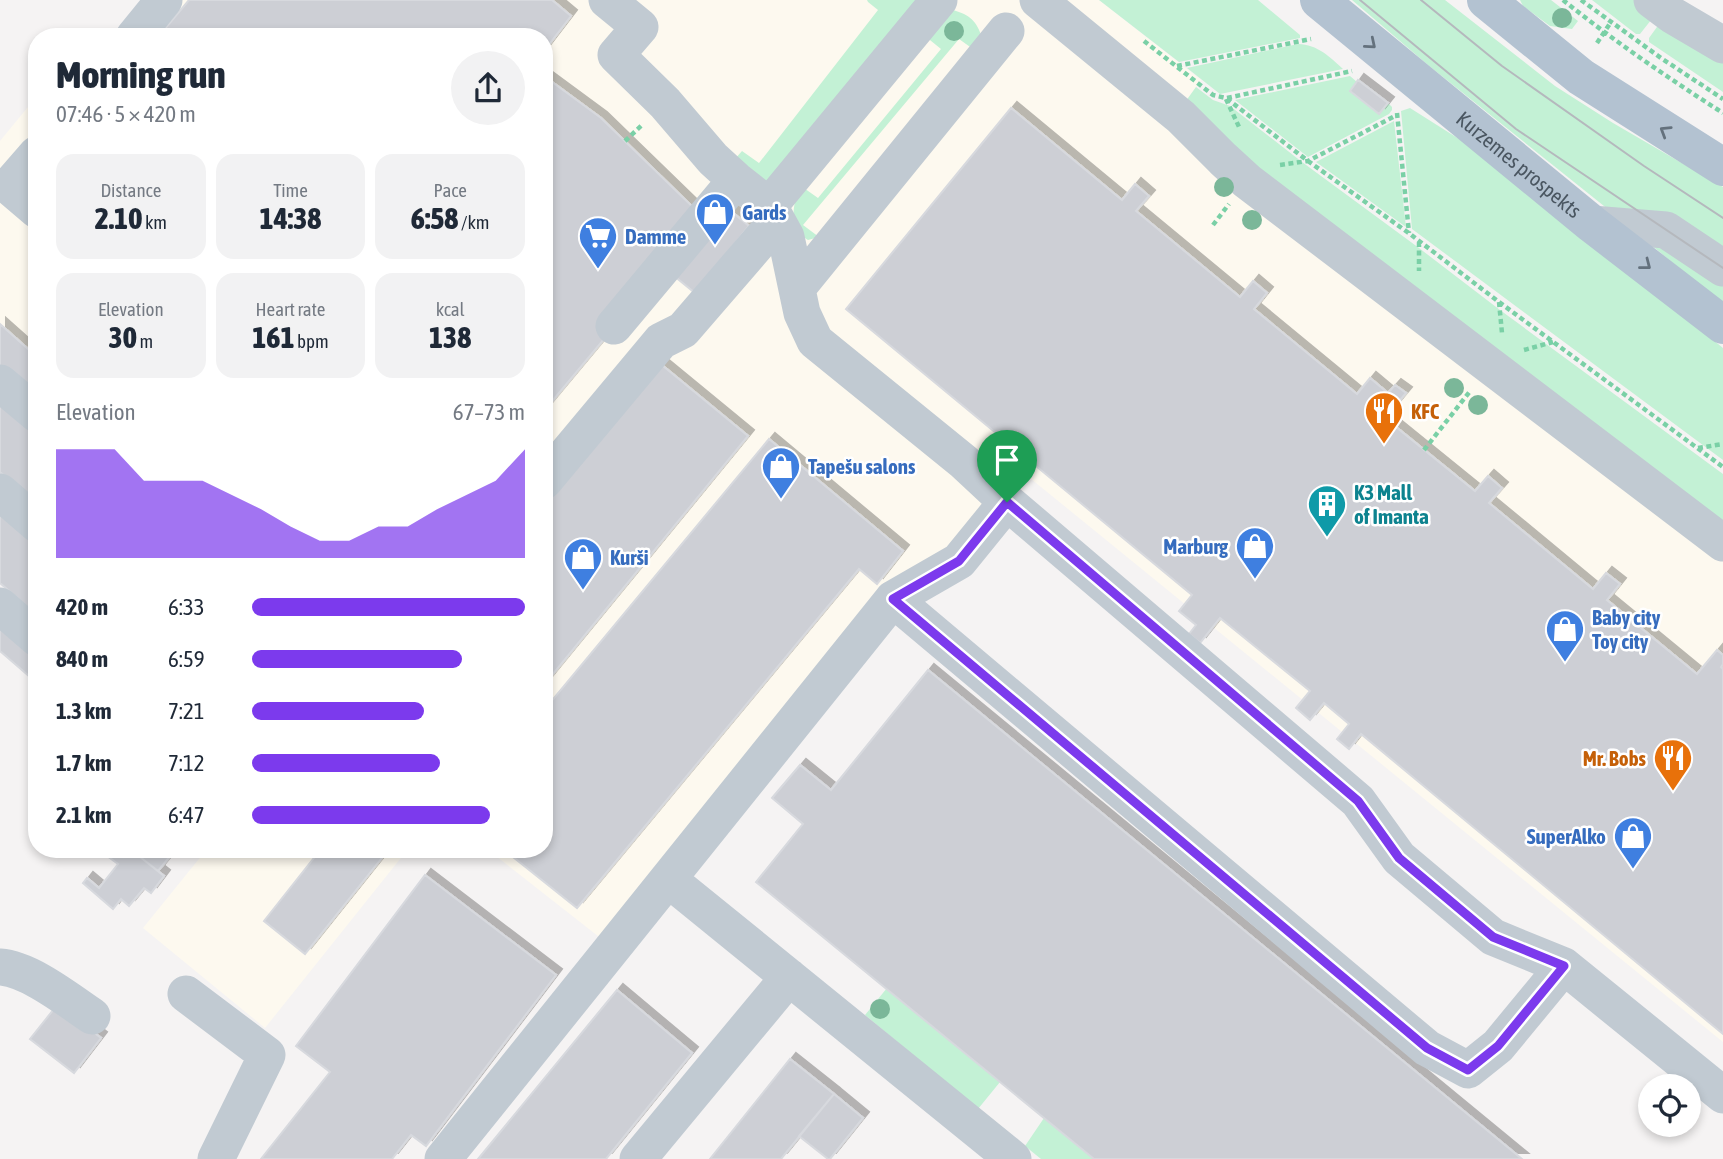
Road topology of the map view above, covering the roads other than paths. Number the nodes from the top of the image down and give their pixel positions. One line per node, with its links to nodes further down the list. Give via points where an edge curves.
1 (164, 0): 8 (street)
2 (607, 0): 13 (street, via 640,27 616,55)
3 (939, 0): 15 (street)
4 (1038, 0): 27 (street, via 1181,117 1247,181)
5 (1319, 0): 16 (main road, Kurzemes prospekts, one-way to 16)
6 (1486, 0): 12 (main road, one-way to 6, via 1581,77)
7 (1667, 5): 10 (street)
8 (141, 28)
9 (1006, 31): 18 (street)
10 (1723, 45)
11 (28, 164): 14 (street, via 9,187)
12 (1723, 167)
13 (736, 180): 15 (street); 20 (street)
14 (28, 203)
15 (773, 214): 18 (street, via 786,237); 23 (street, via 683,330 660,341)
16 (1592, 224): 17 (street, via 1666,230); 19 (main road, Kurzemes prospekts, one-way to 19)
17 (1723, 268)
18 (796, 288): 25 (street, via 815,341)
19 (1723, 325)
20 (614, 326)
21 (0, 383): 22 (street)
22 (28, 406)
23 (553, 470)
24 (0, 492): 26 (street)
25 (1007, 502): 28 (street, via 959,561); 32 (street, via 1358,801 1399,858 1493,937)
26 (28, 516)
27 (1723, 543)
28 (893, 599): 31 (street); 32 (street, via 1427,1048 1468,1070 1498,1046)
29 (0, 606): 30 (street)
30 (28, 630)
31 (668, 879): 34 (street); 39 (street)
32 (1564, 966): 37 (street)
33 (0, 967): 36 (street, via 32,977)
34 (789, 977): 40 (street); 41 (street)
35 (186, 994): 38 (street, via 267,1055)
36 (92, 1016)
37 (1723, 1095)
38 (216, 1159)
39 (443, 1159)
40 (638, 1159)
41 (1013, 1159)

